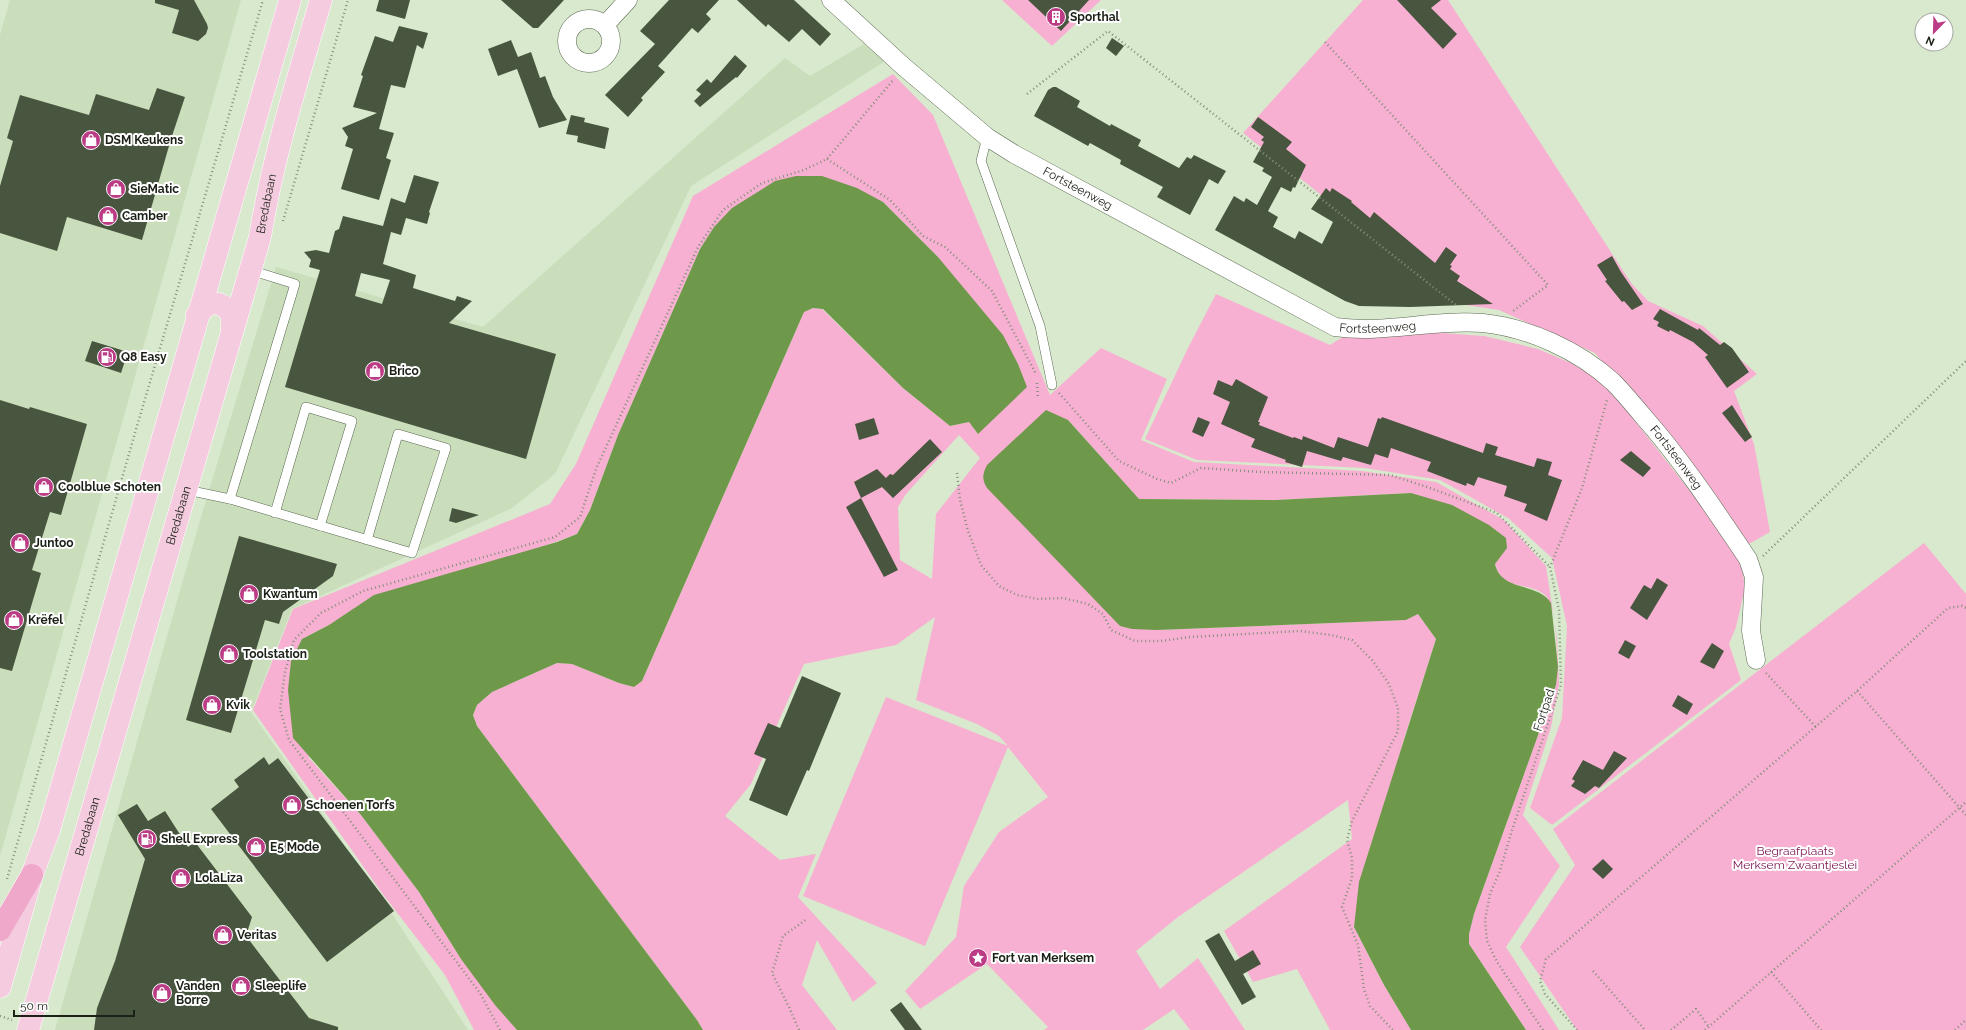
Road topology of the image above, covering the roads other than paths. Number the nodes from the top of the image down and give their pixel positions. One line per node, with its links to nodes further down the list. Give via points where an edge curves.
1 (290, 0): 8 (main road)
2 (321, 0): 7 (main road, Bredabaan, via 277,149 260,237)
3 (628, 0): 5 (street)
4 (832, 0): 6 (street, Fortsteenweg, via 904,67)
5 (605, 25)
6 (987, 137): 10 (lane, via 981,161 1040,326); 16 (street, Fortsteenweg, via 1335,327 1353,330 1472,323 1495,325 1528,333 1553,343 1588,363 1612,381 1679,460 1748,559 1754,577 1751,631)
7 (250, 270): 9 (main road, Bredabaan); 12 (lane, via 295,284)
8 (197, 315): 9 (main road, via 212,303 221,304 232,314); 17 (main road, via 51,823)
9 (232, 332): 11 (main road, Bredabaan)
10 (1052, 385)
11 (186, 490): 12 (lane); 20 (main road, Bredabaan)
12 (230, 499): 13 (lane)
13 (275, 513): 14 (lane); 14 (lane, via 306,407 352,421)
14 (320, 526): 15 (lane)
15 (367, 540): 15 (lane, via 398,434 446,448 412,553)
16 (1756, 660)
17 (32, 875): 18 (highway); 19 (main road)
18 (0, 930)
19 (0, 987)
20 (28, 1030)

